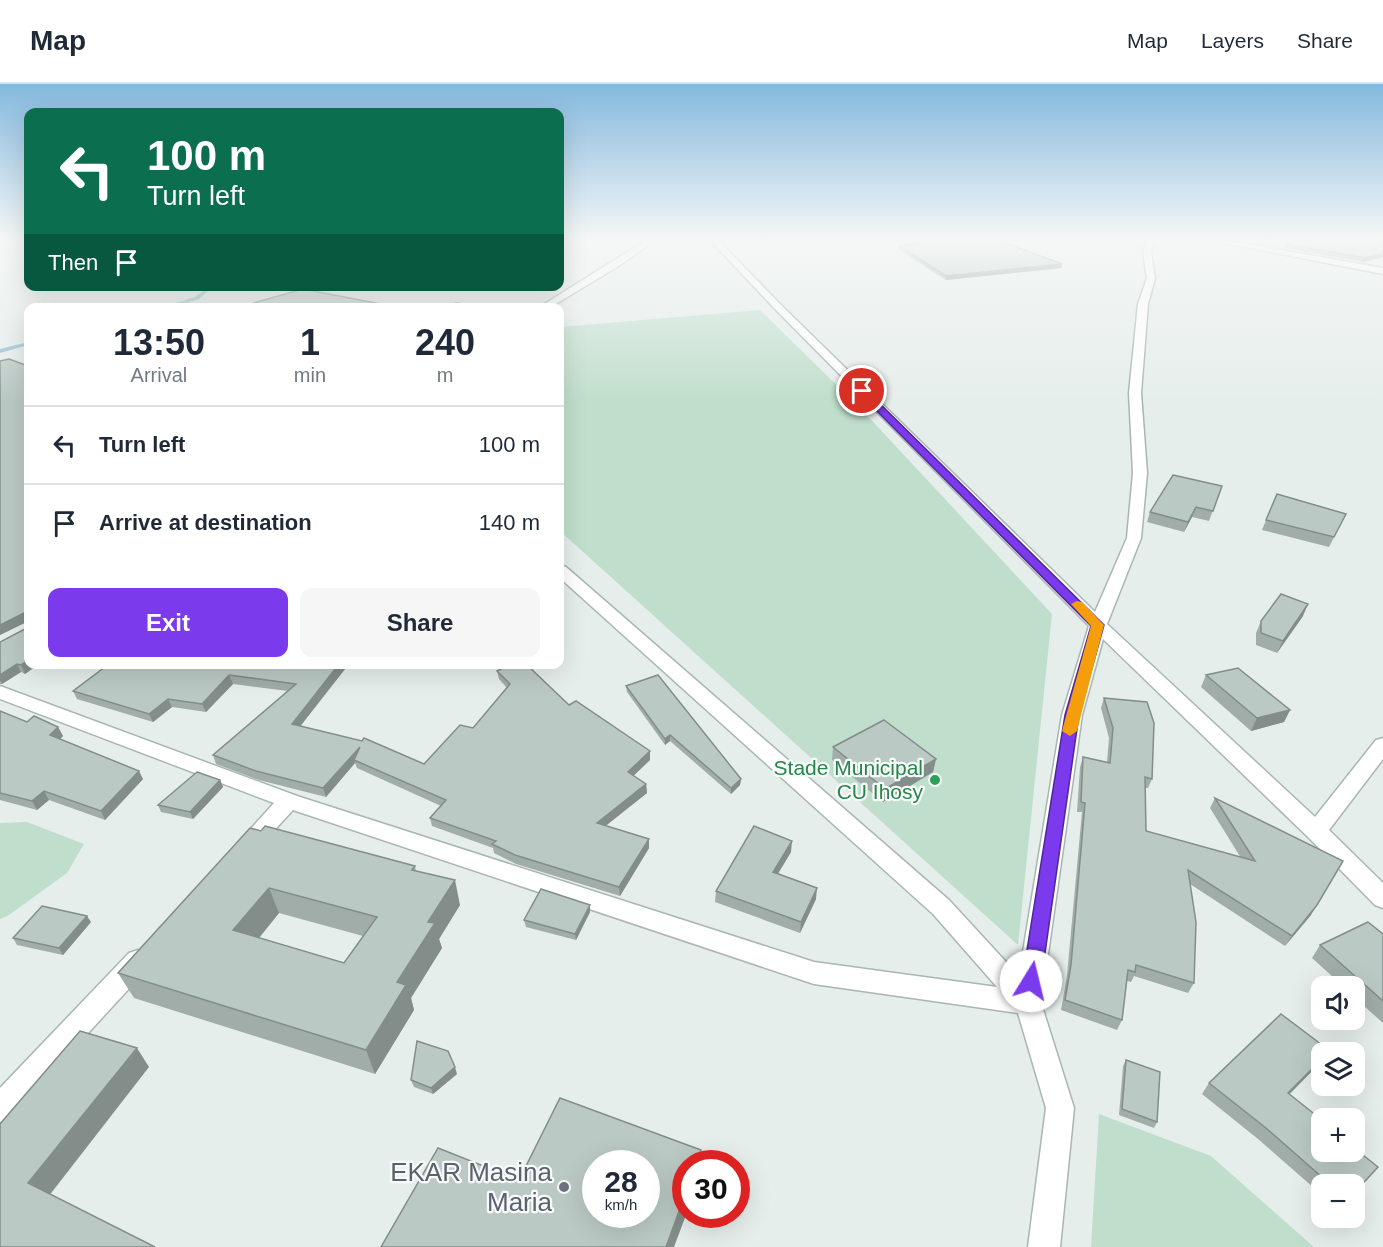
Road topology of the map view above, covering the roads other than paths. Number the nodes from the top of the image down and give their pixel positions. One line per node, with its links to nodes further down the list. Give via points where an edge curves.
1 (567, 293): 4 (street)
2 (765, 293): 6 (street)
3 (1146, 293): 6 (street, via 1135,393 1140,472 1134,538)
4 (550, 303)
5 (564, 574): 14 (street, via 941,907)
6 (1098, 625): 10 (street); 14 (street, via 1072,715)
7 (0, 692): 9 (street)
8 (1383, 745): 10 (street)
9 (289, 801): 11 (street); 14 (street, via 814,974)
10 (1316, 831): 12 (street)
11 (233, 860)
12 (1383, 898)
13 (153, 946): 15 (street)
14 (1028, 1003): 16 (street, via 1060,1108)
15 (0, 1107)
16 (1044, 1247)

